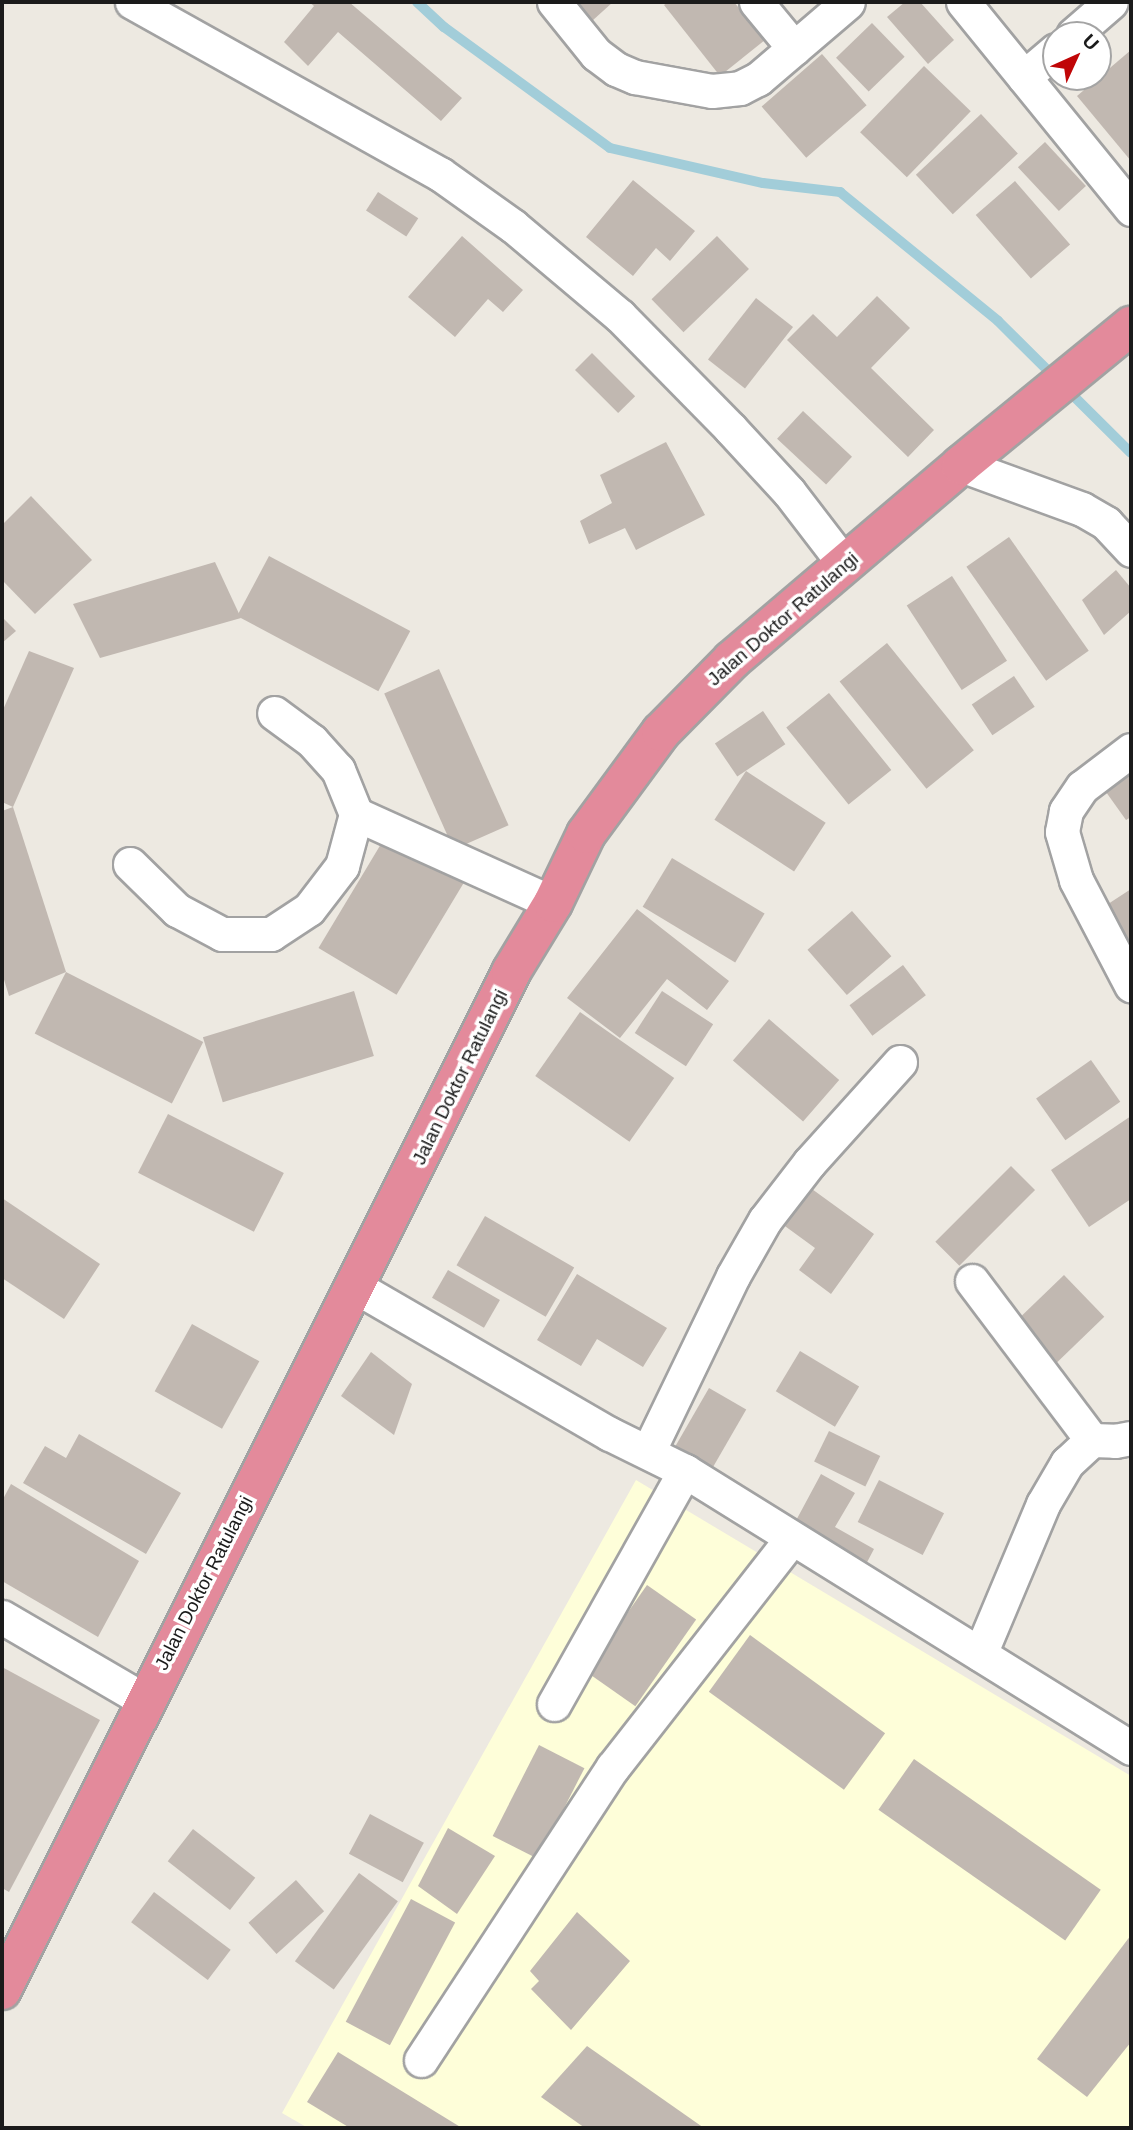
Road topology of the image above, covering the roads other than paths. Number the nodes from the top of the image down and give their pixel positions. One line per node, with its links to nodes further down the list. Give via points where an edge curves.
1 (132, 2): 15 (street, via 440,174 513,226 620,316 721,418 789,492)
2 (554, 2): 8 (street, via 596,54 616,69 671,84 712,91 740,88 758,79)
3 (756, 2): 8 (street)
4 (848, 2): 8 (street)
5 (963, 2): 10 (street)
6 (1111, 2): 7 (street)
7 (1089, 21)
8 (793, 48)
9 (1042, 62): 10 (street)
10 (1024, 78): 11 (street)
11 (1131, 209)
12 (1131, 326): 13 (highway, Jalan Doktor Ratulangi)
13 (961, 465): 14 (street, via 1082,509 1106,523); 15 (highway, Jalan Doktor Ratulangi)
14 (1131, 550)
15 (845, 565): 20 (highway, Jalan Doktor Ratulangi, via 732,660 662,732 586,834)
16 (274, 713): 18 (street, via 312,741 338,770)
17 (1131, 750): 21 (street, via 1082,787 1066,811 1062,832 1076,880)
18 (356, 814): 19 (street, via 342,866 309,909 271,934 222,934 177,910); 20 (street)
19 (130, 864)
20 (553, 904): 24 (highway, Jalan Doktor Ratulangi, via 511,972)
21 (1131, 985)
22 (900, 1062): 27 (street, via 809,1163 765,1220)
23 (972, 1281): 26 (street)
24 (356, 1287): 27 (street); 32 (highway, Jalan Doktor Ratulangi)
25 (1131, 1438): 26 (street)
26 (1092, 1440): 31 (street, via 1053,1483)
27 (648, 1452): 28 (street)
28 (685, 1471): 29 (street); 33 (street)
29 (791, 1539): 31 (street); 36 (street, via 613,1767)
30 (2, 1617): 32 (street)
31 (980, 1654): 34 (street)
32 (144, 1700): 35 (highway, Jalan Doktor Ratulangi)
33 (554, 1704)
34 (1131, 1748)
35 (2, 1990)
36 (421, 2060)

